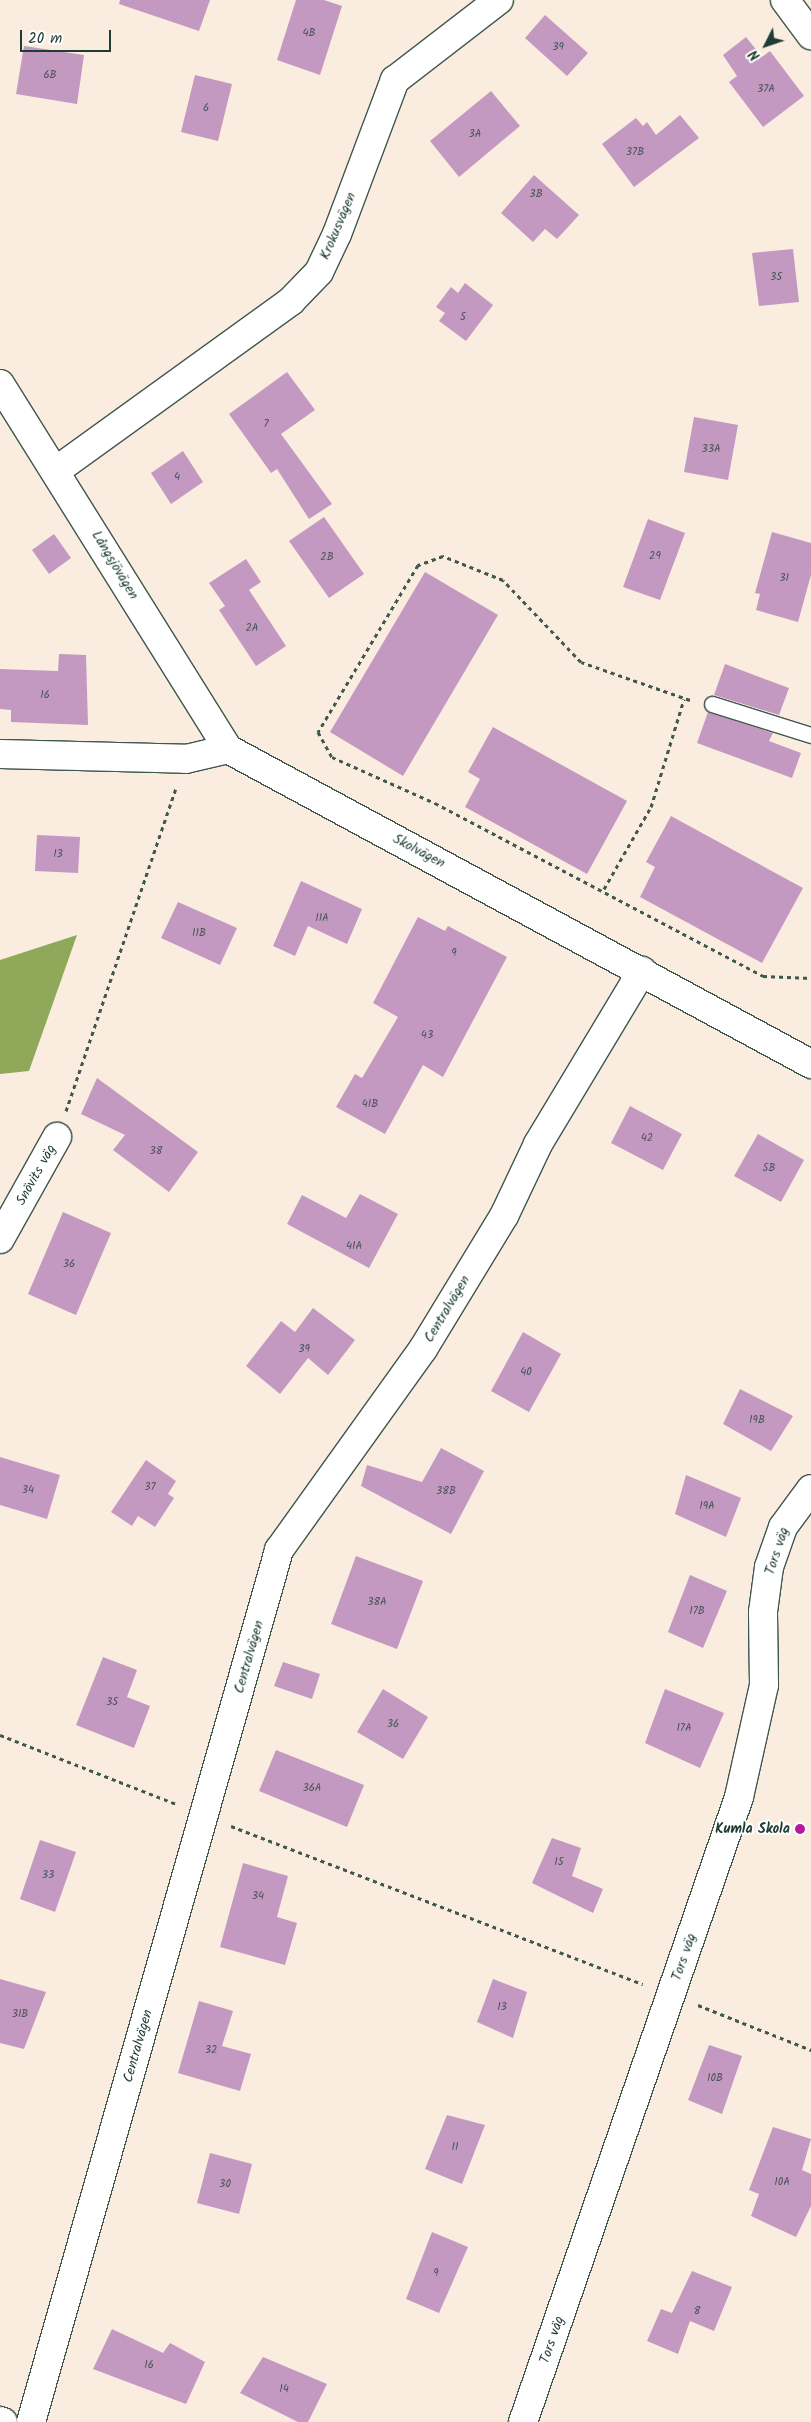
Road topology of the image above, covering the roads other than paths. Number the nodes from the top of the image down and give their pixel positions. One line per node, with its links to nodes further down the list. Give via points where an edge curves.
1 (499, 0): 5 (street, Krokusvägen, via 395,80 338,234 318,272 291,301)
2 (785, 0): 3 (street)
3 (811, 35)
4 (0, 384): 5 (street, Långsjövägen)
5 (58, 470): 8 (street, Långsjövägen)
6 (712, 704): 7 (lane)
7 (811, 735)
8 (228, 749): 9 (street, via 186,759); 10 (street, Skolvägen)
9 (0, 754)
10 (642, 971): 11 (street, Skolvägen); 15 (street, Centralvägen, via 423,1349 279,1550)
11 (811, 1064)
12 (57, 1138): 13 (street, Snövits väg)
13 (0, 1239)
14 (811, 1489): 16 (street, Tors väg, via 783,1527 769,1567 763,1612 764,1685 754,1746)
15 (31, 2422)
16 (523, 2422)

